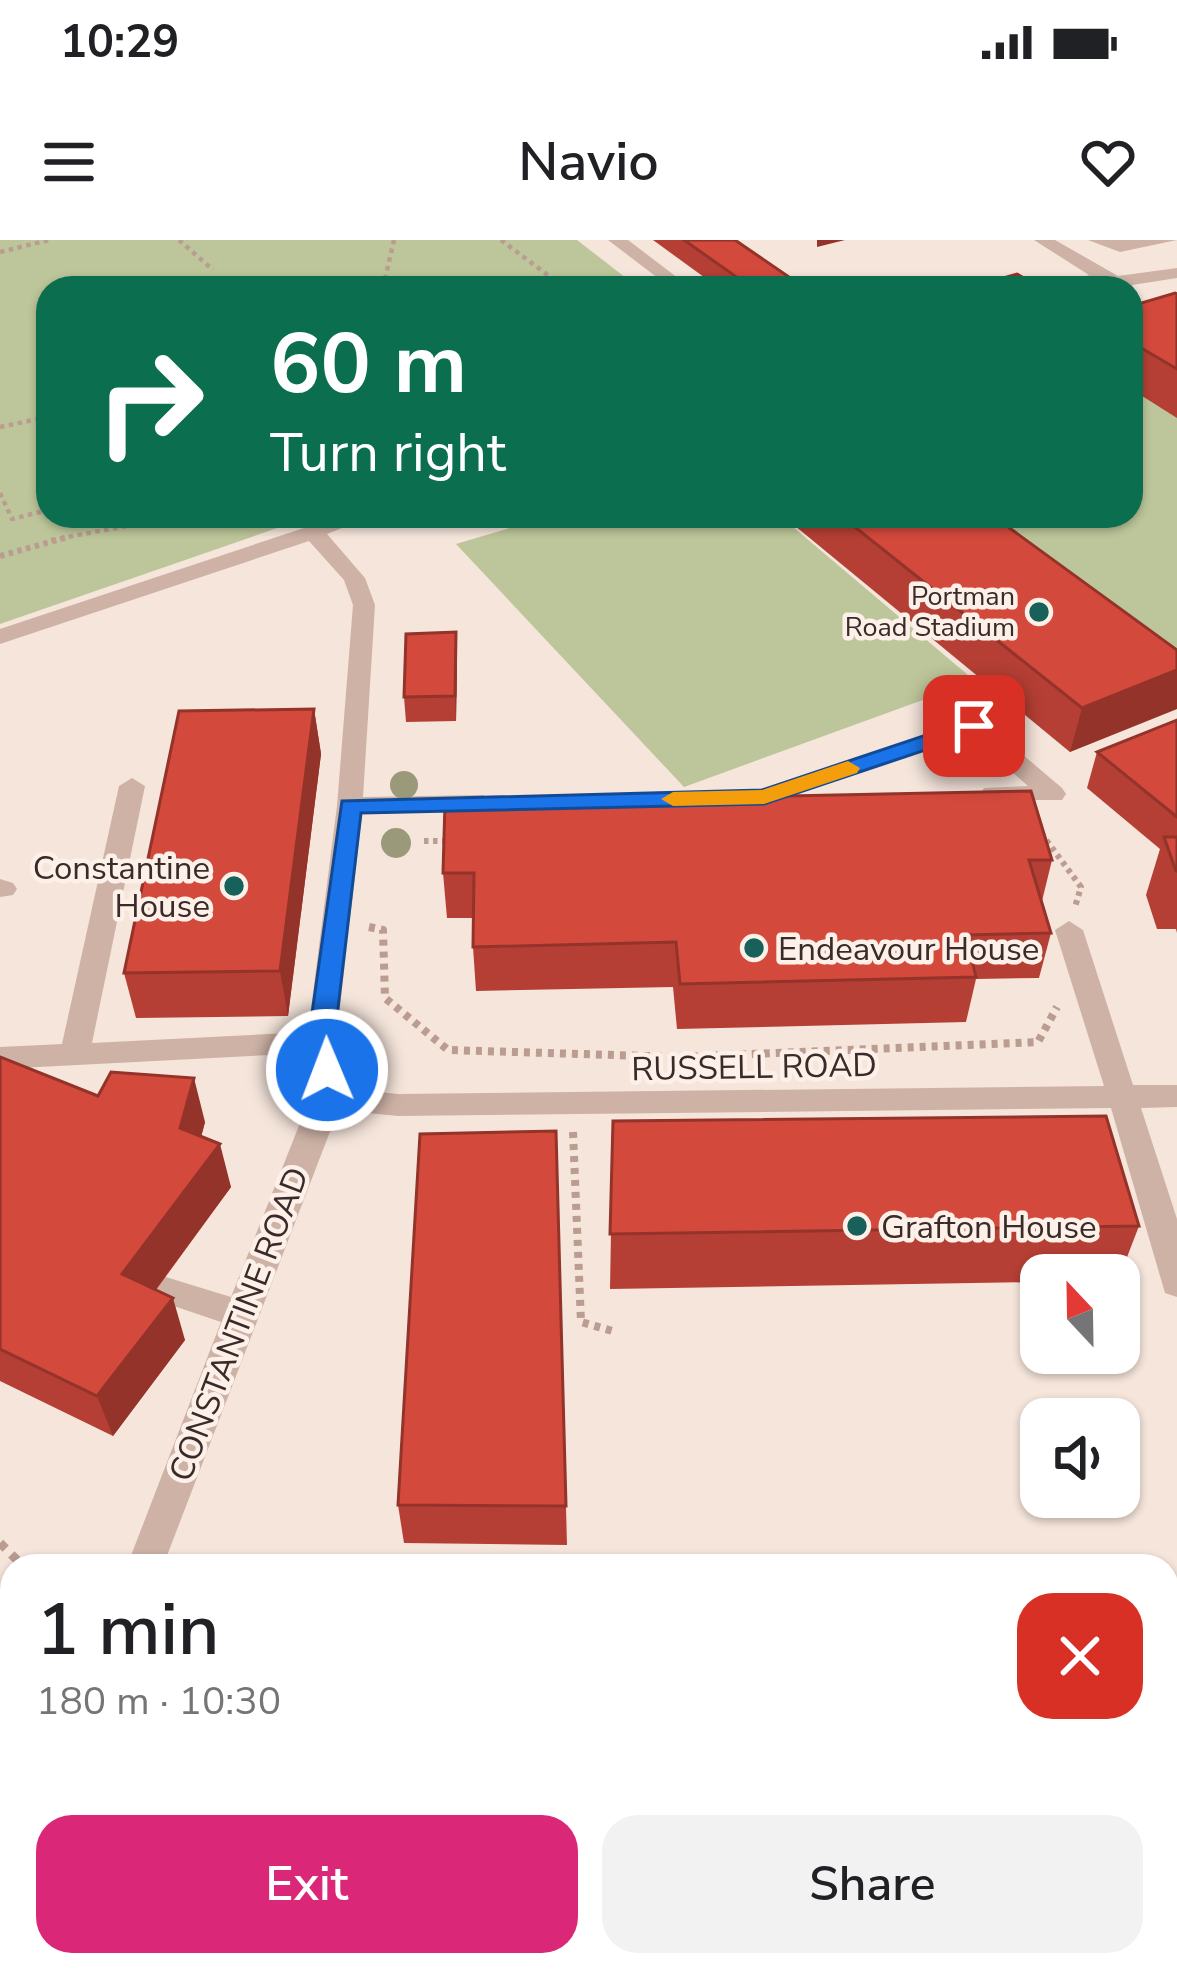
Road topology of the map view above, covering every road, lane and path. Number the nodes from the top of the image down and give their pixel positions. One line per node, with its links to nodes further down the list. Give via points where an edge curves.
1 (50, 240): 9 (path)
2 (179, 240): 10 (path)
3 (394, 240): 12 (path)
4 (500, 240): 13 (path)
5 (617, 240): 14 (street)
6 (1043, 240): 15 (street)
7 (1097, 240): 8 (street, via 1120,248)
8 (1168, 240)
9 (0, 252)
10 (213, 270)
11 (1177, 273): 16 (street)
12 (385, 276)
13 (549, 276)
14 (666, 276)
15 (1104, 276)
16 (1143, 283)
17 (36, 420): 18 (path)
18 (0, 428)
19 (0, 494): 20 (path, via 11,519)
20 (36, 513)
21 (116, 528): 24 (path)
22 (326, 528): 23 (street)
23 (314, 532): 25 (street); 30 (street, via 355,578 364,605)
24 (0, 556)
25 (0, 637)
26 (132, 786): 38 (street)
27 (964, 795): 28 (street, via 1053,794 974,726 752,797)
28 (852, 796)
29 (502, 802): 30 (street)
30 (350, 806): 34 (street)
31 (1018, 834): 35 (path, via 1041,833 1081,886)
32 (472, 840): 33 (path)
33 (424, 841)
34 (338, 920): 36 (path, via 383,930 385,998 448,1050 679,1057 1038,1042); 37 (street)
35 (1069, 930): 42 (street)
36 (1060, 999)
37 (321, 1042): 38 (street); 40 (street)
38 (74, 1057): 39 (street)
39 (0, 1058)
40 (336, 1085): 43 (street, RUSSELL ROAD, via 376,1104); 46 (street, CONSTANTINE ROAD)
41 (1177, 1096): 42 (street, RUSSELL ROAD)
42 (1124, 1097): 43 (street, RUSSELL ROAD); 44 (street)
43 (571, 1104): 47 (path, via 581,1322)
44 (1177, 1284)
45 (156, 1287): 46 (street)
46 (243, 1315): 48 (street, CONSTANTINE ROAD)
47 (616, 1332)
48 (150, 1554)

